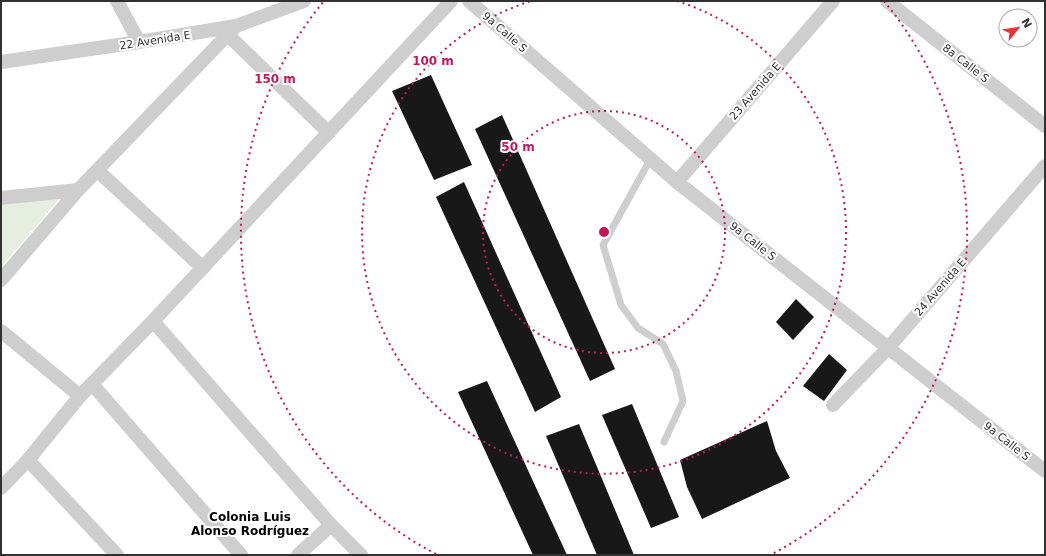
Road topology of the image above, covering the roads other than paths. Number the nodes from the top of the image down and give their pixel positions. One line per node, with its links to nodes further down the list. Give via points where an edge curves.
1 (117, 1): 8 (street)
2 (304, 1): 7 (street, 22 Avenida E)
3 (451, 1): 11 (street)
4 (469, 1): 12 (street, 9a Calle S)
5 (833, 1): 15 (street, 23 Avenida E)
6 (887, 1): 10 (street, 8a Calle S)
7 (232, 31): 8 (street, 22 Avenida E); 11 (street); 14 (street)
8 (139, 42): 9 (street, 22 Avenida E)
9 (1, 62)
10 (1045, 126)
11 (328, 132): 18 (street)
12 (651, 158): 15 (street, 9a Calle S); 26 (lane, via 603,245 621,305 638,328 663,344 676,371 683,401)
13 (1045, 166): 22 (street, 24 Avenida E)
14 (98, 171): 16 (street); 18 (street)
15 (677, 182): 22 (street, 9a Calle S)
16 (78, 190): 17 (street); 19 (street)
17 (1, 198)
18 (203, 268): 20 (street)
19 (1, 280)
20 (153, 321): 23 (street); 30 (street)
21 (1, 331): 24 (street)
22 (888, 348): 25 (street, 24 Avenida E); 28 (street, 9a Calle S)
23 (92, 384): 24 (street); 32 (street)
24 (80, 396): 27 (street)
25 (833, 405)
26 (664, 442)
27 (28, 460): 29 (street); 31 (street)
28 (1045, 471)
29 (1, 488)
30 (331, 525): 33 (street); 34 (street)
31 (117, 555)
32 (241, 555)
33 (298, 555)
34 (361, 555)

